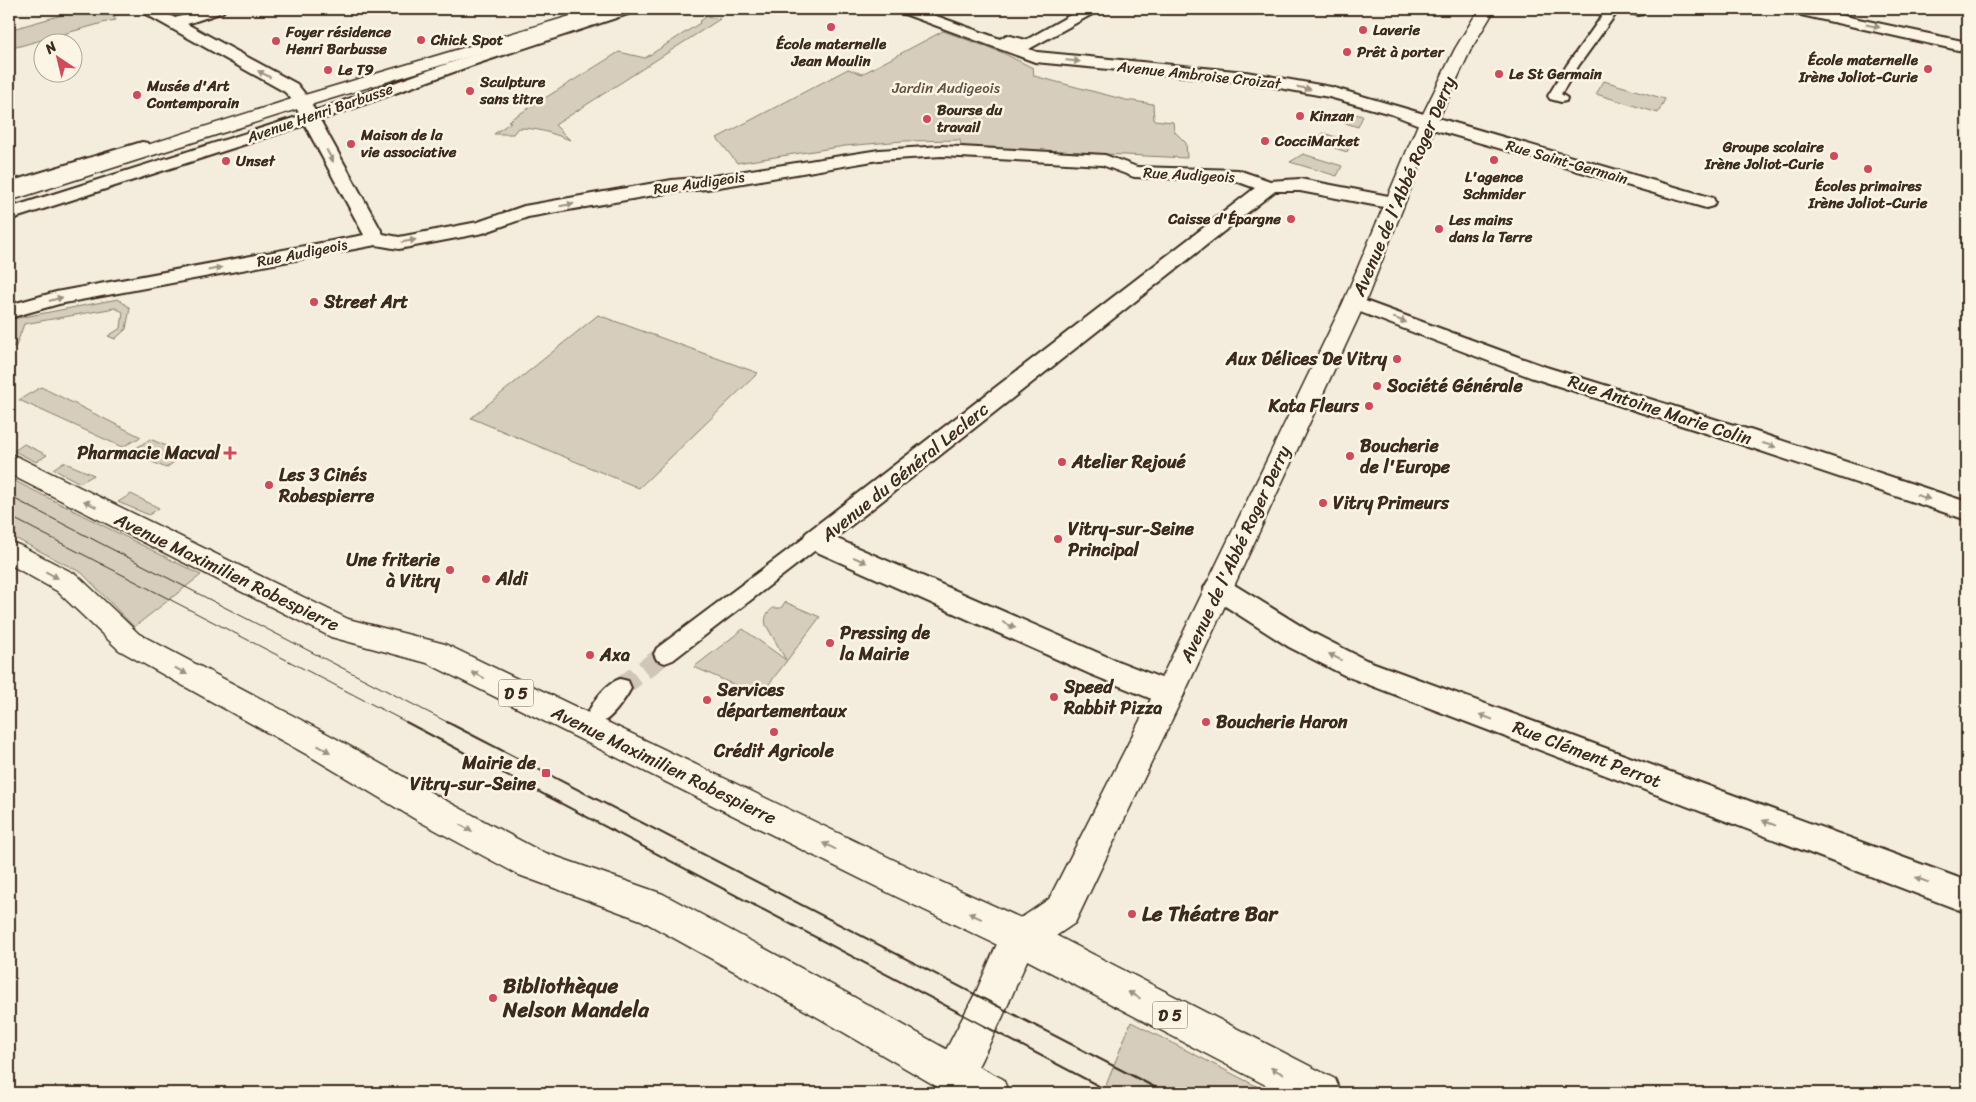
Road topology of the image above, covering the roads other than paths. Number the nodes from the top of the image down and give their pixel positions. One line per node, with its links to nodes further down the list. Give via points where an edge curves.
1 (146, 9): 13 (street)
2 (218, 9): 13 (street)
3 (610, 9): 17 (main road, Avenue Henri Barbusse, via 518,37)
4 (629, 9): 17 (street, Avenue Henri Barbusse)
5 (904, 9): 15 (street, Avenue Ambroise Croizat)
6 (1091, 9): 15 (street)
7 (1488, 9): 18 (main road, Avenue de l'Abbé Roger Derry, via 1463,49)
8 (1613, 9): 16 (street, via 1554,96)
9 (1622, 9): 10 (street, via 1639,12)
10 (1640, 9)
11 (1792, 9): 12 (street)
12 (1835, 13): 14 (street, one-way to 14)
13 (173, 24): 17 (street, one-way to 13, via 290,88)
14 (1967, 47)
15 (1030, 52): 18 (street, Avenue Ambroise Croizat, one-way to 18, via 1246,77 1331,92)
16 (1561, 98)
17 (307, 111): 19 (street, Avenue Henri Barbusse, via 265,109); 21 (main road, Avenue Henri Barbusse); 24 (main road, Avenue Henri Barbusse); 25 (street, Avenue Henri Barbusse); 26 (street, one-way to 26)
18 (1428, 122): 22 (street, Rue Saint-Germain); 23 (main road, Avenue de l'Abbé Roger Derry)
19 (9, 188)
20 (1269, 188): 23 (street, Rue Audigeois, via 1300,185); 26 (street, Rue Audigeois, one-way to 20, via 398,243 483,227 524,212 672,186 897,154 942,152 1105,160 1134,172 1238,176); 31 (street, Avenue du Général Leclerc)
21 (9, 195)
22 (1706, 202)
23 (1394, 203): 27 (main road, Avenue de l'Abbé Roger Derry)
24 (9, 207)
25 (9, 214)
26 (376, 239): 28 (street, Rue Audigeois, one-way to 26, via 56,298)
27 (1354, 303): 30 (street, Rue Antoine Marie Colin, one-way to 30, via 1538,372); 33 (main road, Avenue de l'Abbé Roger Derry)
28 (9, 312)
29 (9, 463): 39 (main road, Avenue Maximilien Robespierre / D 5, one-way to 29, via 434,653 341,629)
30 (1967, 511)
31 (815, 540): 34 (street); 36 (street, Avenue du Général Leclerc, one-way to 36)
32 (9, 552): 40 (main road, one-way to 40, via 67,583 129,642 531,864 651,906 832,1005)
33 (1218, 588): 36 (main road, Avenue de l'Abbé Roger Derry); 38 (street, Rue Clément Perrot, one-way to 33, via 1356,668 1299,639)
34 (665, 654)
35 (620, 688): 37 (street)
36 (1169, 694): 39 (main road, Avenue de l'Abbé Roger Derry, via 1062,911)
37 (599, 713)
38 (1967, 897)
39 (1019, 936): 40 (main road, via 990,1003); 42 (main road, D 5, one-way to 39)
40 (948, 1084): 41 (main road)
41 (989, 1093)
42 (1321, 1093)

